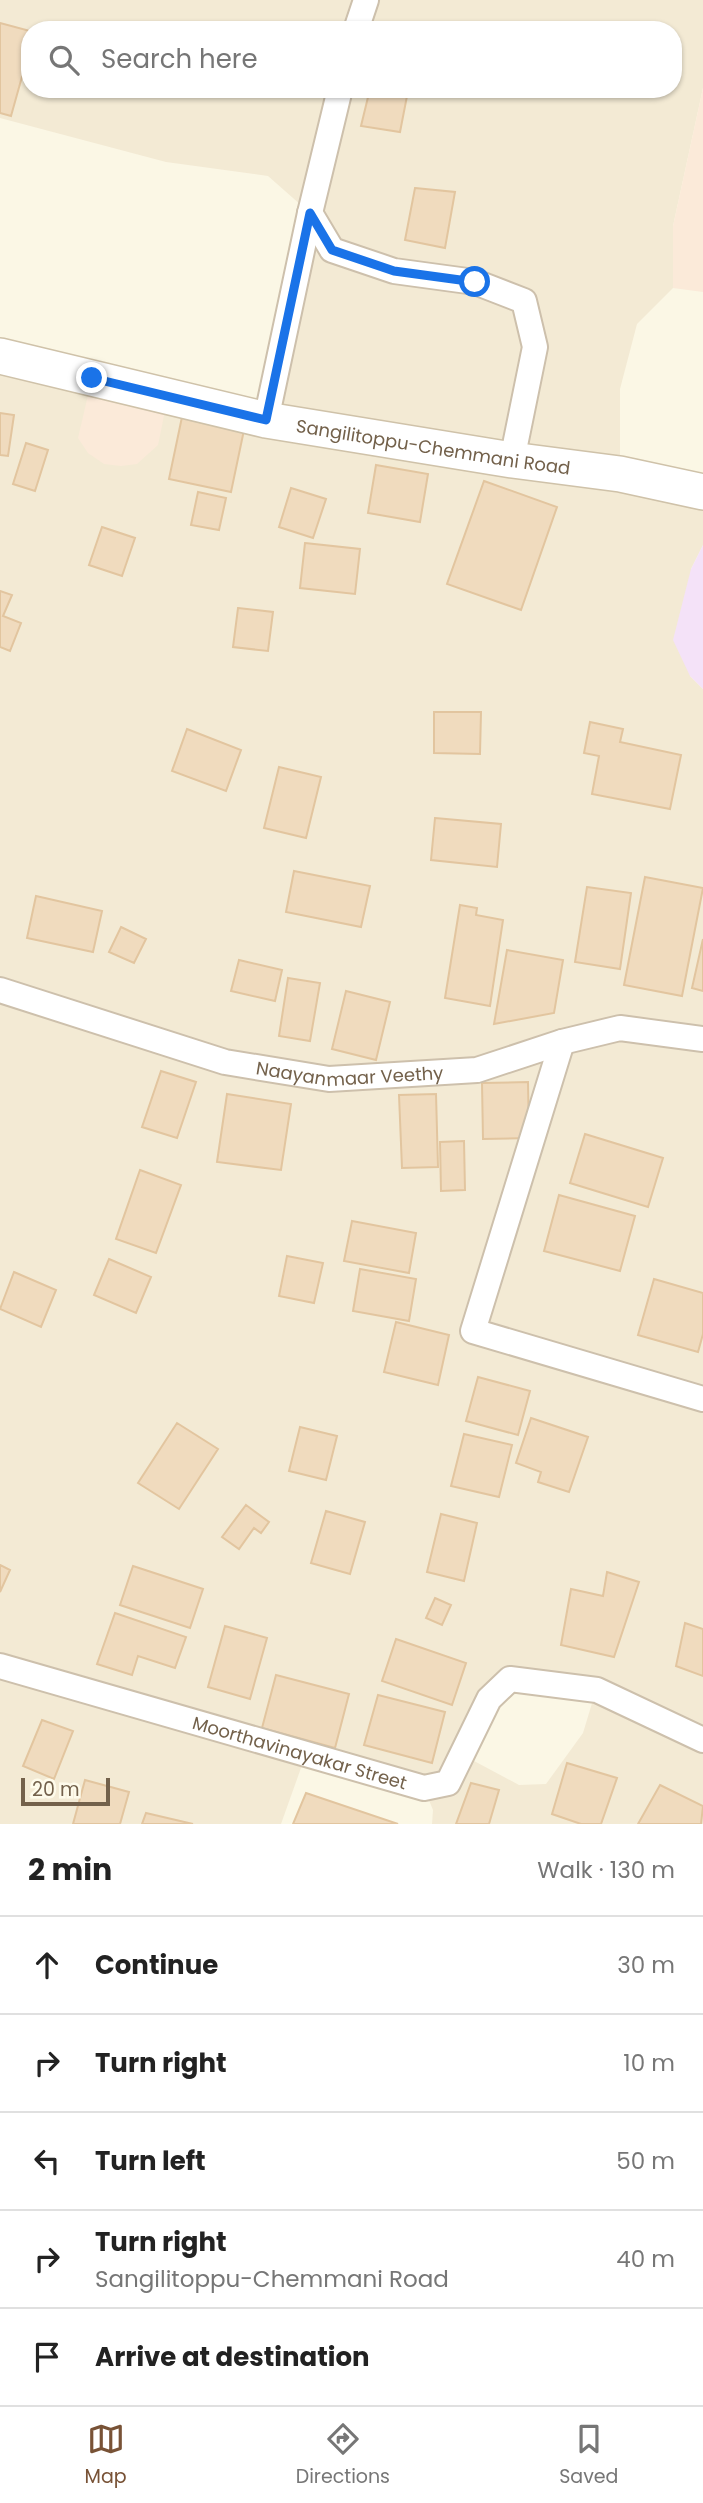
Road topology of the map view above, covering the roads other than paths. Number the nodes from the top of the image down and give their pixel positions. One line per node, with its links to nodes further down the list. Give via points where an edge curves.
1 (366, 0): 2 (street)
2 (359, 21)
3 (338, 98): 4 (street)
4 (310, 213): 6 (street); 7 (street, via 332,250 394,271 475,282 524,300 535,348)
5 (0, 356): 6 (main road, Sangilitoppu-Chemmani Road)
6 (266, 420): 7 (main road, Sangilitoppu-Chemmani Road)
7 (512, 460): 8 (main road, Sangilitoppu-Chemmani Road, via 620,474)
8 (703, 492)
9 (0, 990): 11 (street, Naayanmaar Veethy, via 225,1062 329,1079 477,1070)
10 (703, 1039): 11 (street, Naayanmaar Veethy, via 620,1027)
11 (562, 1042): 12 (street, via 473,1331)
12 (703, 1399)
13 (0, 1666): 14 (street, Moorthavinayakar Street, via 424,1788 448,1783 489,1699 510,1679 597,1690)
14 (703, 1740)

